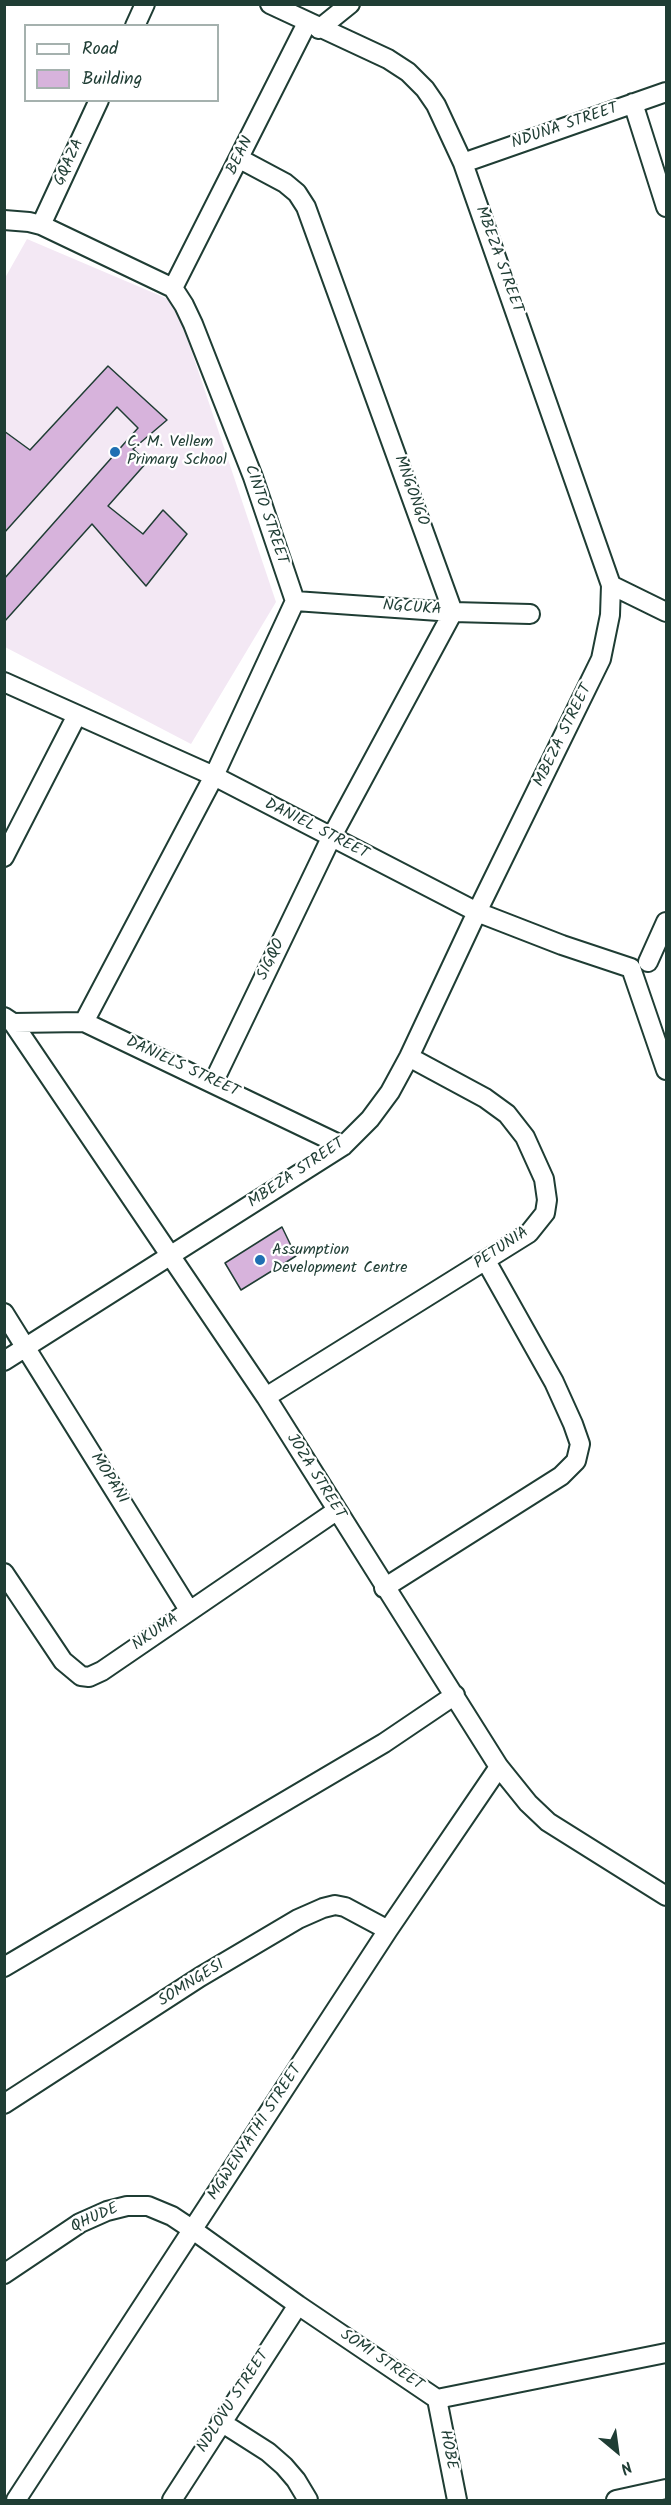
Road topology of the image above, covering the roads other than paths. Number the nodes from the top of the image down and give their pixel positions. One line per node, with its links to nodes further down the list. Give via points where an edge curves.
1 (145, 4): 4 (street)
2 (270, 4): 5 (street, MBEZA STREET)
3 (350, 4): 5 (street)
4 (136, 24)
5 (313, 26): 9 (street, BEAN, via 278,78); 10 (street, MBEZA STREET, via 408,72 436,105)
6 (666, 92): 8 (street, NDUNA STREET)
7 (98, 102): 13 (street, GQAZA)
8 (633, 103): 10 (street, NDUNA STREET); 11 (street)
9 (240, 159): 14 (street, BEAN); 17 (street, MNGONGO, via 285,183 306,207)
10 (463, 163): 15 (street, MBEZA STREET)
11 (666, 207)
12 (4, 220): 13 (street)
13 (41, 225): 14 (street)
14 (173, 288): 16 (street, CINTO STREET, via 193,324 249,466)
15 (611, 585): 18 (street); 25 (street, MBEZA STREET, via 602,659)
16 (295, 601): 17 (street, NGCUKA); 22 (street)
17 (453, 612): 19 (street, NGCUKA); 23 (street)
18 (666, 612)
19 (530, 614)
20 (4, 682): 21 (street, DANIEL STREET)
21 (77, 715): 22 (street, DANIEL STREET); 24 (street)
22 (214, 776): 23 (street, DANIEL STREET); 30 (street)
23 (331, 838): 25 (street, DANIEL STREET); 33 (street, SIGQO)
24 (4, 857)
25 (477, 912): 28 (street, DANIEL STREET, via 562,945); 31 (street, MBEZA STREET)
26 (666, 922): 28 (street)
27 (666, 955): 28 (street)
28 (639, 965): 32 (street)
29 (9, 1020): 30 (street, DANIELS STREET); 35 (street, JOZA STREET)
30 (84, 1022): 33 (street, DANIELS STREET)
31 (409, 1057): 34 (street, MBEZA STREET, via 370,1119); 36 (street, PETUNIA, via 507,1114 525,1137 544,1179 545,1214 529,1233)
32 (666, 1070)
33 (213, 1083): 34 (street, DANIELS STREET)
34 (343, 1146): 35 (street, MBEZA STREET)
35 (172, 1256): 38 (street, MBEZA STREET); 40 (street, JOZA STREET)
36 (486, 1261): 40 (street, PETUNIA); 43 (street, via 554,1382 573,1424 580,1444 576,1461 561,1476)
37 (4, 1313): 38 (street, MOPANI)
38 (26, 1347): 39 (street, MBEZA STREET); 44 (street, MOPANI)
39 (4, 1361)
40 (266, 1397): 41 (street, JOZA STREET)
41 (336, 1511): 43 (street, JOZA STREET); 44 (street, NKUMA)
42 (4, 1573): 44 (street, NKUMA, via 63,1661 81,1676 102,1671)
43 (384, 1588): 45 (street, JOZA STREET)
44 (189, 1610)
45 (455, 1695): 46 (street, JOZA STREET); 49 (street, via 384,1743)
46 (499, 1767): 47 (street, JOZA STREET, via 549,1822); 48 (street, MGWENYATHI STREET)
47 (666, 1896)
48 (388, 1930): 50 (street, SOMNGESI, via 335,1905 298,1918); 51 (street, MGWENYATHI STREET)
49 (4, 1966)
50 (4, 2104)
51 (193, 2230): 52 (street, QHUDE, via 148,2206 127,2206 80,2223); 53 (street, SOMI STREET); 58 (street, MGWENYATHI STREET)
52 (4, 2274)
53 (298, 2304): 55 (street, SOMI STREET); 56 (street, NDLOVU STREET)
54 (666, 2353): 55 (street, SOMI STREET)
55 (437, 2398): 61 (street, HOBE)
56 (221, 2422): 59 (street, NDLOVU STREET); 60 (street, via 284,2466)
57 (666, 2490): 62 (street)
58 (16, 2500)
59 (172, 2500)
60 (308, 2500)
61 (457, 2500)
62 (616, 2500)

